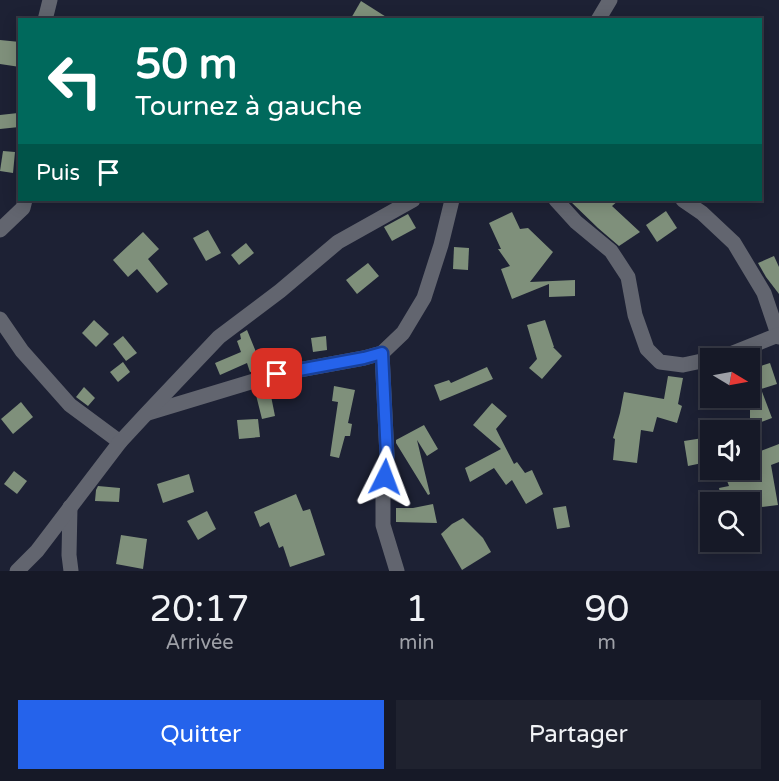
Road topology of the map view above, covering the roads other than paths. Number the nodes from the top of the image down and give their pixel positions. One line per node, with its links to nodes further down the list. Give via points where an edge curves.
1 (50, 0): 3 (street)
2 (610, 0): 4 (street)
3 (46, 18)
4 (599, 18)
5 (25, 201): 10 (street, via 23,208)
6 (411, 201): 16 (street, via 338,242 219,337)
7 (452, 201): 14 (street, via 424,298 404,333)
8 (557, 201): 15 (street, via 611,251 628,277 647,349 660,362)
9 (684, 201): 12 (street, via 734,243 764,293)
10 (0, 230)
11 (0, 319): 17 (street, via 22,351 70,405)
12 (779, 336): 13 (street)
13 (747, 348)
14 (382, 353): 16 (street, via 277,374); 21 (street, via 387,456 383,525)
15 (700, 361)
16 (146, 414): 17 (street)
17 (120, 442): 18 (street)
18 (70, 507): 19 (street); 20 (street)
19 (17, 571)
20 (71, 571)
21 (397, 571)

